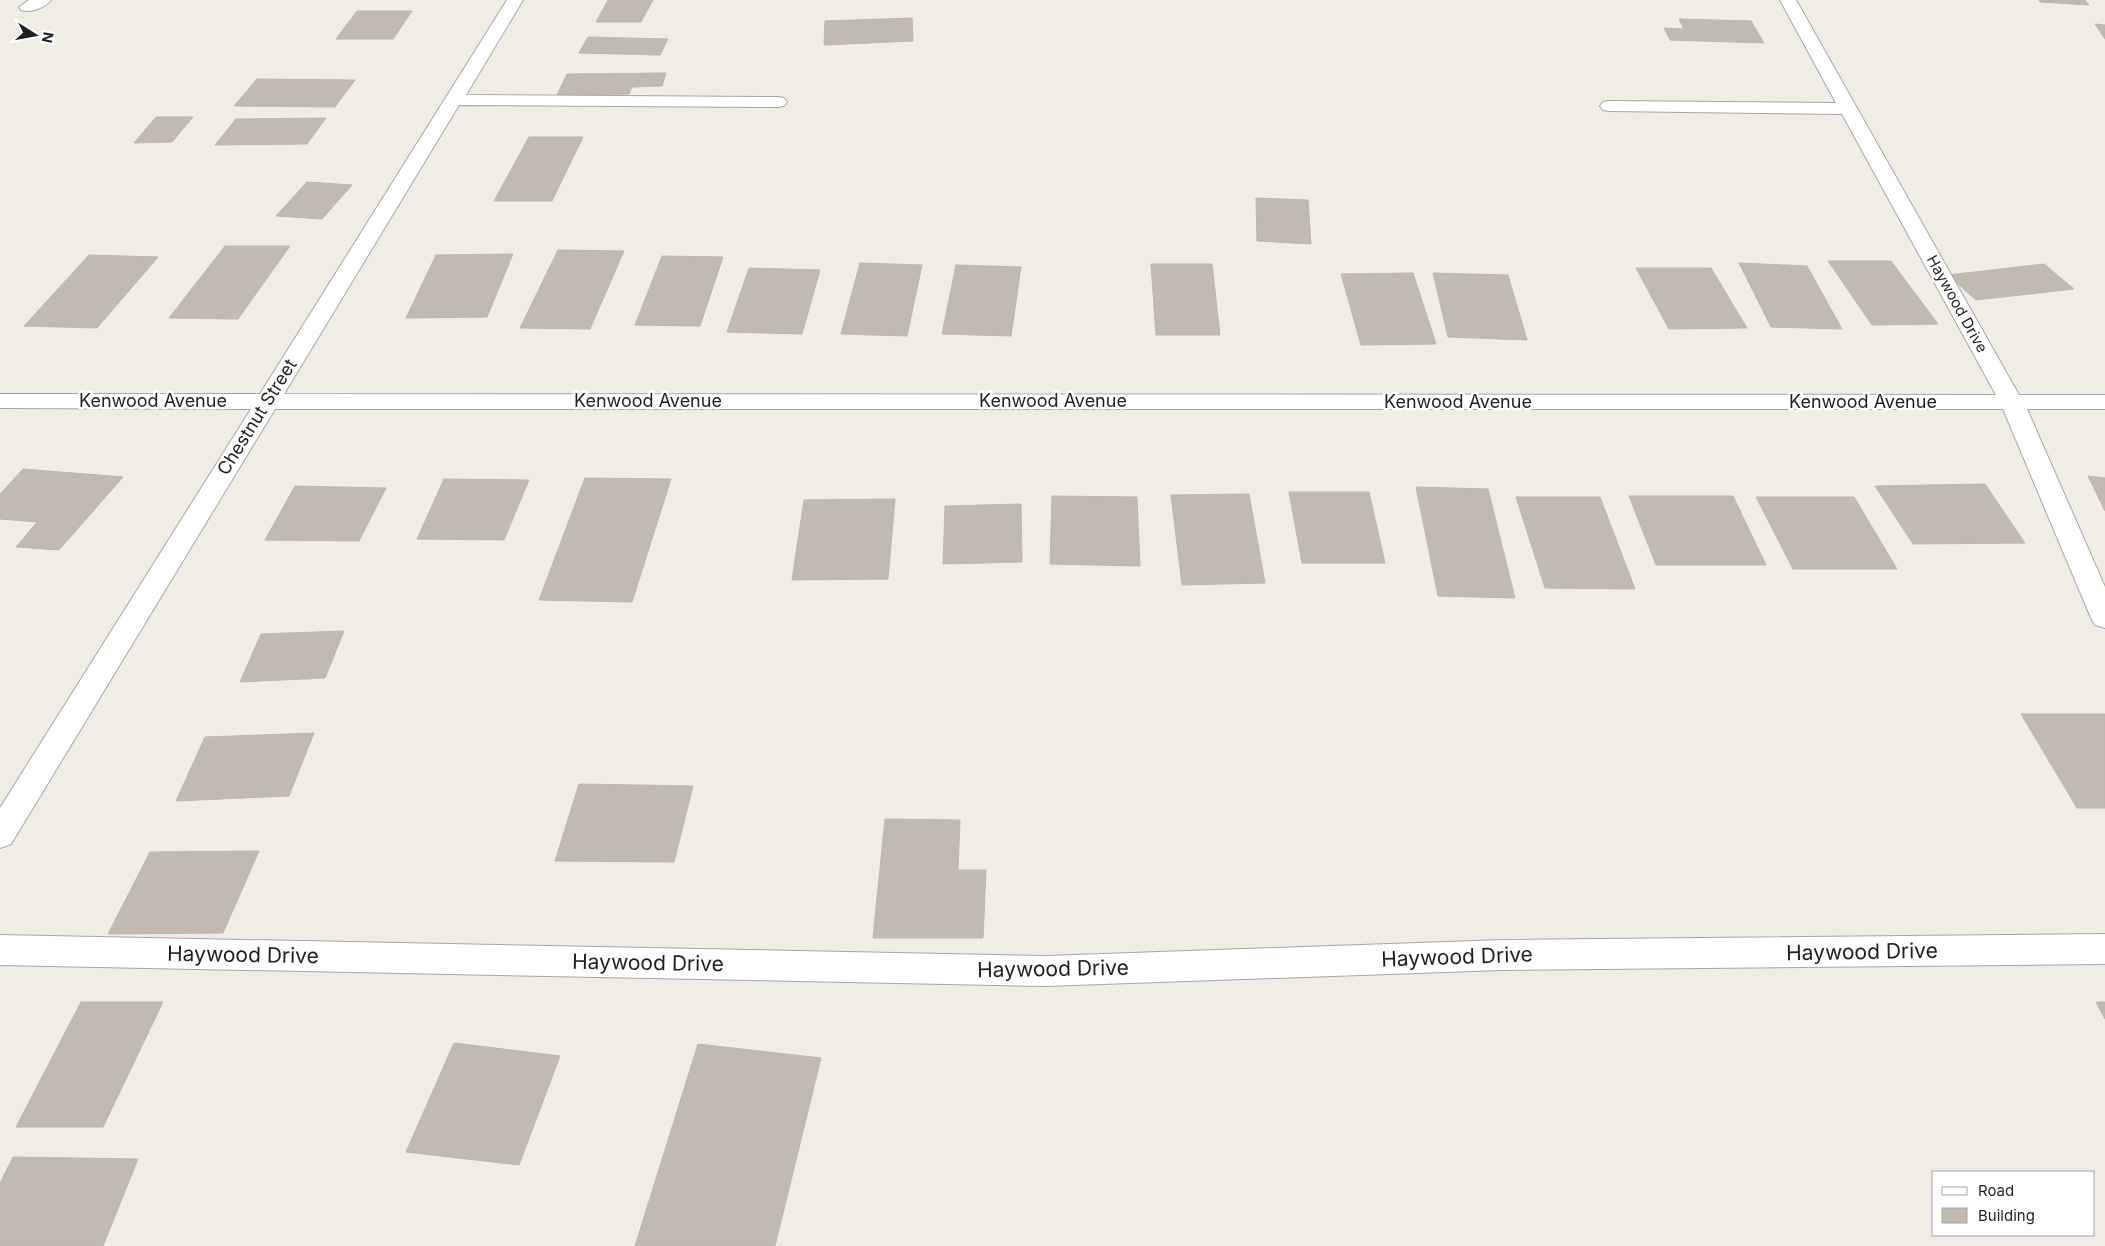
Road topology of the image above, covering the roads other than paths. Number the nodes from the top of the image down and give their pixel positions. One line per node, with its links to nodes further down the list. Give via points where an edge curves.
1 (43, 0): 4 (street)
2 (514, 0): 5 (street, Chestnut Street)
3 (1788, 0): 8 (street, Haywood Drive)
4 (27, 7)
5 (452, 100): 6 (street); 9 (street, Chestnut Street)
6 (778, 102)
7 (1609, 106): 8 (street)
8 (1848, 109): 12 (street, Haywood Drive)
9 (267, 400): 10 (street, Kenwood Avenue); 12 (street, Kenwood Avenue); 14 (street, Chestnut Street)
10 (0, 401)
11 (2105, 402): 12 (street, Kenwood Avenue)
12 (2012, 403): 13 (street, Haywood Drive)
13 (2105, 618)
14 (0, 835)
15 (2105, 949): 16 (street, Haywood Drive, via 1502,955 1046,971)
16 (0, 950)

